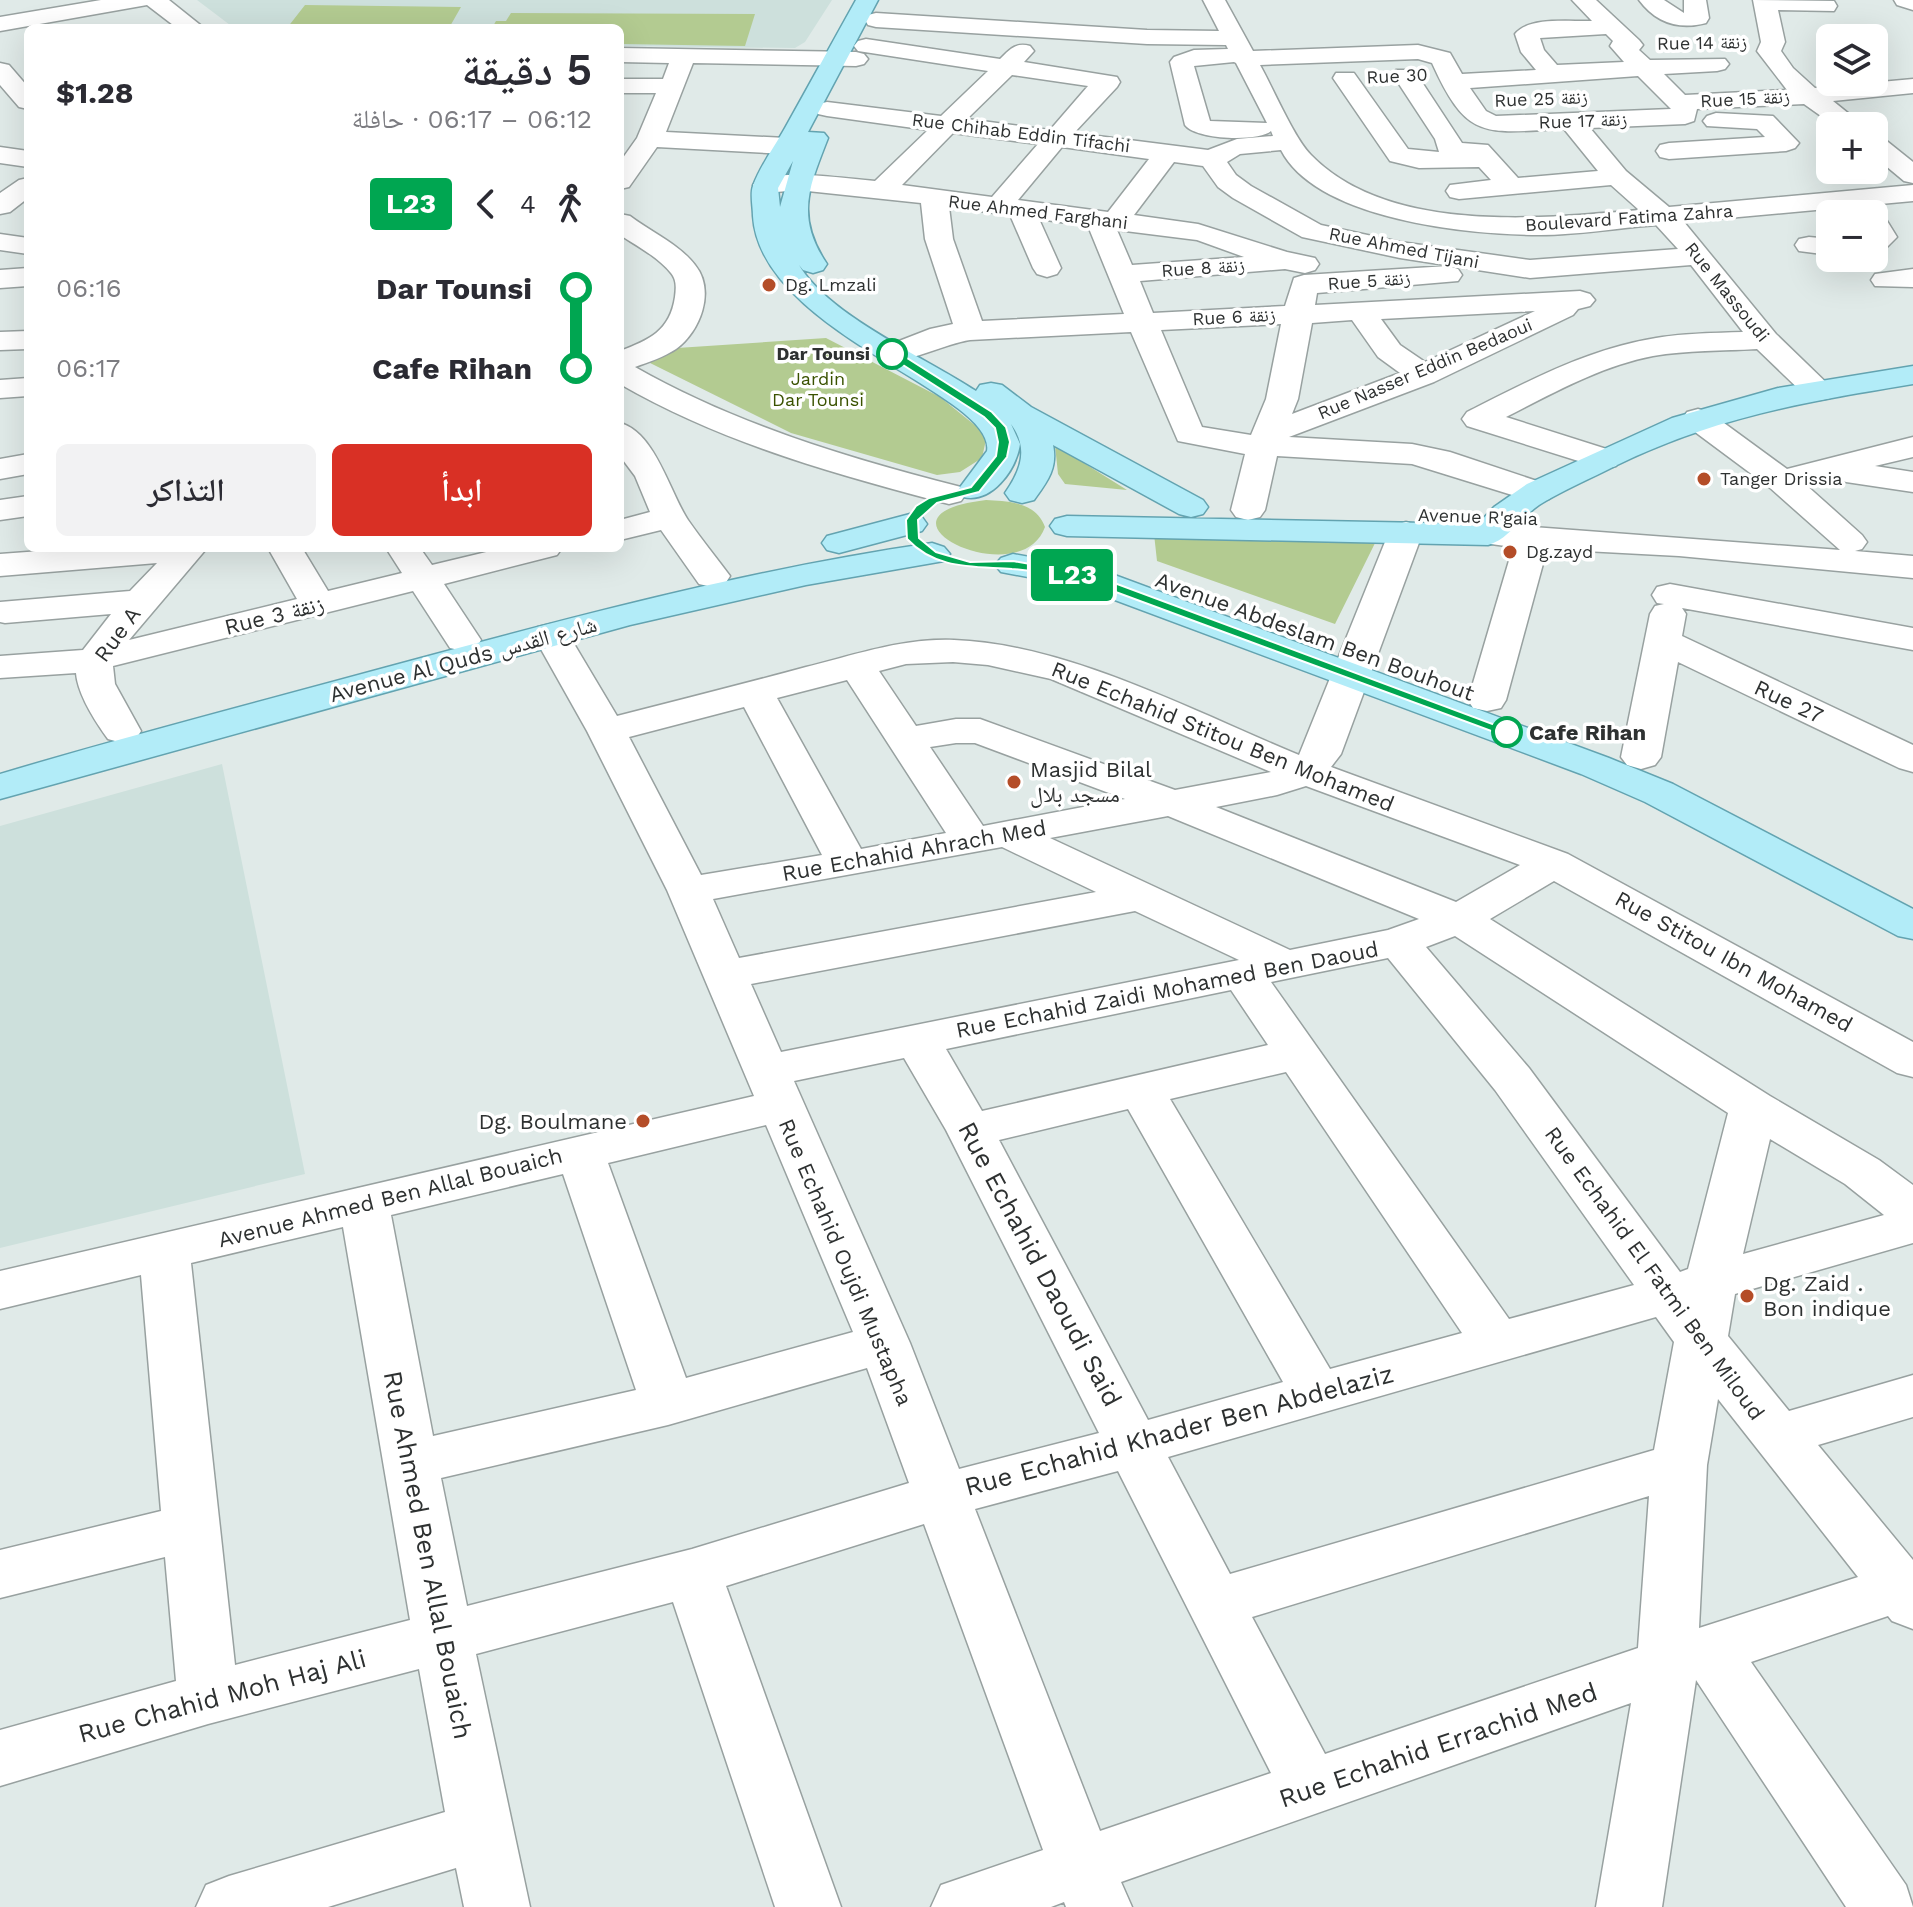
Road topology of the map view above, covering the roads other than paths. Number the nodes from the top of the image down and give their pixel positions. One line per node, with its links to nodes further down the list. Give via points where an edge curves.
1 (141, 0): 13 (street)
2 (154, 0): 15 (street)
3 (1583, 0): 17 (street)
4 (1650, 0): 12 (street, via 1670,18)
5 (1905, 0): 7 (street)
6 (1764, 2): 11 (street); 20 (street)
7 (1913, 2)
8 (981, 4): 16 (street)
9 (1216, 4): 10 (street); 19 (street, Boulevard Fatima Zahra)
10 (1187, 8)
11 (1827, 11)
12 (1691, 13): 20 (street)
13 (45, 22): 14 (street)
14 (0, 24)
15 (187, 24)
16 (868, 26): 19 (street, via 1147,37); 23 (street); 27 (street); 46 (main road); 58 (main road)
17 (1621, 39): 20 (street, Rue 14 زنقة); 21 (street); 21 (street, via 1545,30 1527,34); 28 (street)
18 (1024, 49): 27 (street)
19 (1239, 50): 39 (street, via 1418,52 1442,58); 54 (street, Boulevard Fatima Zahra); 54 (street, via 1182,62 1198,125)
20 (1736, 50): 26 (street); 28 (street); 44 (street); 45 (street)
21 (1533, 52): 32 (street)
22 (624, 55): 23 (street)
23 (684, 56): 38 (street)
24 (24, 60): 25 (street)
25 (0, 62)
26 (1802, 63)
27 (1004, 66): 52 (street); 56 (street, via 1107,82)
28 (1644, 67): 30 (street); 50 (street)
29 (0, 70): 49 (street)
30 (1593, 70): 32 (street); 42 (street)
31 (1913, 71): 34 (street)
32 (1551, 73): 39 (street)
33 (1405, 75): 35 (street, Rue 30); 39 (street, Rue 30); 66 (street, via 1451,150)
34 (1888, 76)
35 (1345, 78): 66 (street, Rue 17 زنقة, via 1399,155 1419,160)
36 (1888, 82): 40 (street)
37 (624, 86): 38 (street)
38 (672, 86): 53 (street, via 661,113)
39 (1456, 86): 42 (street, Rue 25 زنقة); 55 (street, via 1480,121)
40 (1913, 86)
41 (1888, 94): 48 (street)
42 (1616, 95): 50 (street)
43 (1816, 95): 44 (street, Rue 15 زنقة)
44 (1811, 96): 45 (street, Rue 15 زنقة); 47 (street)
45 (1751, 99): 50 (street, Rue 15 زنقة)
46 (827, 109): 52 (street, Rue Chihab Eddin Tifachi); 73 (main road)
47 (1832, 112)
48 (1905, 112)
49 (23, 113)
50 (1664, 114): 51 (street, Rue 17 زنقة); 62 (street); 70 (street, via 1696,121 1761,120 1786,143)
51 (1571, 121): 55 (street, Rue 17 زنقة); 57 (street, Rue Massoudi)
52 (949, 123): 56 (street, Rue Chihab Eddin Tifachi); 79 (street)
53 (642, 129): 58 (street); 69 (street)
54 (1285, 135): 68 (street, via 1219,153); 90 (street, Boulevard Fatima Zahra, via 1316,175 1415,214 1543,227)
55 (1510, 137): 66 (street, Rue 17 زنقة)
56 (1056, 139): 63 (street, Rue Chihab Eddin Tifachi); 86 (street)
57 (1590, 145): 61 (street); 72 (street, Rue Massoudi)
58 (786, 146): 75 (main road)
59 (1888, 146): 60 (street)
60 (1913, 146)
61 (1558, 147)
62 (1669, 151): 70 (street); 70 (street)
63 (1168, 152): 68 (street, Rue Chihab Eddin Tifachi); 91 (street)
64 (1888, 154): 71 (street)
65 (0, 155): 67 (street)
66 (1481, 155): 77 (street)
67 (24, 158)
68 (1220, 170): 93 (street, Rue Ahmed Tijani); 94 (street)
69 (624, 171)
70 (1720, 175): 72 (street); 84 (street); 88 (street)
71 (1913, 175)
72 (1623, 181): 77 (street); 90 (street, Rue Massoudi)
73 (798, 182): 75 (street, Rue Ahmed Farghani); 79 (street, Rue Ahmed Farghani); 113 (main road, via 791,217 808,259)
74 (0, 183): 76 (street)
75 (766, 185): 113 (main road, via 764,224 790,276 819,306)
76 (24, 186)
77 (1512, 187): 80 (street)
78 (24, 189): 87 (street)
79 (881, 190): 82 (street, Rue Ahmed Farghani)
80 (1459, 191)
81 (1913, 193): 83 (street, Boulevard Fatima Zahra)
82 (934, 198): 86 (street, Rue Ahmed Farghani); 109 (street, via 939,239)
83 (1888, 200)
84 (1788, 207): 85 (street, Boulevard Fatima Zahra); 88 (street, Boulevard Fatima Zahra)
85 (1816, 207)
86 (1009, 208): 91 (street, Rue Ahmed Farghani); 98 (street)
87 (0, 209): 89 (street)
88 (1753, 210): 90 (street, Boulevard Fatima Zahra)
89 (24, 215)
90 (1664, 217): 97 (street, Rue Massoudi)
91 (1107, 220): 94 (street, Rue Ahmed Farghani); 100 (street)
92 (624, 225): 114 (street, via 672,260 691,282 683,328)
93 (1312, 231): 99 (street, Rue Ahmed Tijani); 103 (street)
94 (1198, 232): 103 (street, Rue Ahmed Farghani, via 1236,242)
95 (0, 242): 96 (street)
96 (24, 245)
97 (1685, 258): 99 (street, Rue Ahmed Tijani); 104 (street, Rue Nasser Eddin Bedaoui); 111 (street, Rue Massoudi)
98 (1047, 268)
99 (1530, 269): 103 (street, Rue 5 زنقة)
100 (1123, 274): 103 (street, Rue 8 زنقة); 108 (street)
101 (24, 277): 102 (street)
102 (0, 279)
103 (1297, 281): 107 (street, Rue 6 زنقة); 108 (street, Rue 6 زنقة); 126 (street, via 1282,399)
104 (1580, 300): 107 (street, Rue 6 زنقة); 116 (street, Rue Nasser Eddin Bedaoui)
105 (24, 304): 106 (street)
106 (0, 306)
107 (1362, 313): 116 (street, via 1389,351)
108 (1143, 321): 109 (street, Rue 6 زنقة); 126 (street, via 1185,431 1197,437)
109 (970, 331): 113 (street, Rue 6 زنقة)
110 (24, 340): 112 (street)
111 (1765, 340): 120 (street, Rue Massoudi); 128 (street, via 1630,353 1539,388 1478,419)
112 (0, 341)
113 (903, 349): 123 (main road); 136 (main road, via 1000,427 1004,442 1002,457)
114 (624, 360)
115 (624, 373): 136 (street, via 699,412)
116 (1423, 375): 126 (street, Rue Nasser Eddin Bedaoui)
117 (1913, 375): 120 (main road)
118 (24, 387): 119 (street)
119 (0, 389)
120 (1819, 391): 124 (main road)
121 (24, 413): 122 (street)
122 (0, 414)
123 (1023, 415): 135 (main road, via 1036,436 1038,452); 138 (main road)
124 (1698, 419): 128 (main road); 132 (street)
125 (624, 438): 141 (street, via 651,475)
126 (1265, 439): 134 (street, via 1438,459); 140 (street)
127 (1913, 447): 131 (street)
128 (1604, 459): 134 (main road)
129 (24, 465): 130 (street)
130 (0, 469)
131 (1824, 469): 132 (street); 133 (street)
132 (1781, 480): 147 (street)
133 (1913, 482)
134 (1537, 492): 142 (main road)
135 (1032, 496): 136 (main road, Avenue R'gaia); 138 (main road, Avenue R'gaia); 145 (main road, via 1060,512)
136 (939, 504): 154 (main road, via 913,539); 158 (main road, Avenue Al Quds شارع القدس)
137 (24, 507): 139 (street)
138 (1191, 507): 140 (main road, Avenue R'gaia)
139 (0, 510)
140 (1248, 510): 142 (main road, Avenue R'gaia)
141 (669, 518): 143 (street); 158 (street)
142 (1494, 526): 144 (main road, Avenue R'gaia); 146 (street, Avenue R'gaia); 147 (street, Avenue R'gaia)
143 (624, 529)
144 (1406, 532): 145 (main road, Avenue R'gaia); 169 (street)
145 (1065, 534): 154 (main road, via 1043,556); 169 (main road, Avenue Abdeslam Ben Bouhout)
146 (1533, 537): 148 (street, Avenue R'gaia); 173 (street)
147 (1850, 542): 149 (street, Avenue R'gaia)
148 (1679, 546): 157 (street, Avenue R'gaia); 159 (street)
149 (1913, 549)
150 (114, 552): 156 (street)
151 (187, 552): 160 (street, Rue A)
152 (287, 552): 161 (street)
153 (507, 552): 155 (street, Rue 3 زنقة)
154 (971, 562): 163 (main road, Avenue Al Quds شارع القدس, via 802,575); 169 (main road, Avenue Abdeslam Ben Bouhout, via 1088,578)
155 (412, 563): 161 (street, Rue 3 زنقة); 165 (street)
156 (6, 564): 162 (street)
157 (1913, 567)
158 (712, 576): 165 (main road, Avenue Al Quds شارع القدس)
159 (1670, 595): 164 (street); 166 (street)
160 (141, 601): 162 (street); 168 (street, Rue A)
161 (318, 604): 168 (street, Rue 3 زنقة)
162 (5, 612): 167 (street)
163 (551, 635): 175 (street, Rue Echahid Oujdi Mustapha); 181 (main road, Avenue Al Quds شارع القدس)
164 (1913, 639)
165 (463, 640): 174 (main road, Avenue Al Quds شارع القدس)
166 (1664, 641): 177 (street); 178 (street, Rue 27)
167 (0, 648)
168 (94, 660): 171 (street, Rue 3 زنقة); 174 (street, Rue A, via 96,684)
169 (1355, 661): 173 (main road, Avenue Abdeslam Ben Bouhout); 180 (street, via 1321,754); 190 (main road, Avenue Abdeslam Ben Bouhout, via 1659,793)
170 (856, 664): 172 (street, Rue Echahid Stitou Ben Mohamed); 176 (street); 180 (street, Rue Echahid Stitou Ben Mohamed, via 905,653 953,651 1016,658 1062,670)
171 (0, 667)
172 (756, 694): 175 (street, Rue Echahid Stitou Ben Mohamed); 185 (street)
173 (1487, 700): 177 (main road, Avenue Abdeslam Ben Bouhout)
174 (122, 731): 179 (main road, Avenue Al Quds شارع القدس)
175 (606, 731): 186 (street, Rue Echahid Oujdi Mustapha)
176 (905, 740): 182 (street, via 980,731); 183 (street)
177 (1641, 757): 187 (main road, Avenue Abdeslam Ben Bouhout)
178 (1913, 760)
179 (0, 764)
180 (1306, 772): 182 (street, Rue Echahid Ahrach Med, via 1277,783); 184 (street, Rue Echahid Stitou Ben Mohamed)
181 (0, 787)
182 (1169, 802): 183 (street, Rue Echahid Ahrach Med); 189 (street)
183 (990, 838): 185 (street, Rue Echahid Ahrach Med); 188 (street)
184 (1553, 863): 189 (street, Rue Echahid Zaidi Mohamed Ben Daoud); 196 (street, Rue Stitou Ibn Mohamed)
185 (848, 864): 186 (street, Rue Echahid Ahrach Med)
186 (688, 890): 193 (street, Rue Echahid Oujdi Mustapha)
187 (1913, 895)
188 (1139, 897): 192 (street); 193 (street)
189 (1459, 919): 191 (street, Rue Echahid Zaidi Mohamed Ben Daoud); 199 (street)
190 (1913, 926)
191 (1398, 942): 192 (street, Rue Echahid Zaidi Mohamed Ben Daoud); 206 (street, Rue Echahid El Fatmi Ben Miloud)
192 (1265, 970): 194 (street, Rue Echahid Zaidi Mohamed Ben Daoud); 195 (street)
193 (723, 975): 197 (street, Rue Echahid Oujdi Mustapha)
194 (917, 1040): 197 (street, Rue Echahid Zaidi Mohamed Ben Daoud); 200 (street, Rue Echahid Daoudi Said)
195 (1297, 1054): 198 (street); 208 (street)
196 (1913, 1062)
197 (772, 1088): 201 (street, Avenue Ahmed Ben Allal Bouaich); 210 (street, Rue Echahid Oujdi Mustapha)
198 (1141, 1090): 200 (street); 211 (street)
199 (1753, 1107): 203 (street, via 1862,1172); 206 (street)
200 (970, 1130): 215 (street, Rue Echahid Daoudi Said)
201 (580, 1152): 202 (street, Avenue Ahmed Ben Allal Bouaich); 213 (street)
202 (364, 1202): 205 (street, Avenue Ahmed Ben Allal Bouaich); 216 (street, Rue Ahmed Ben Allal Bouaich)
203 (1913, 1211)
204 (1913, 1225): 206 (street, Rue Echahid Khader Ben Abdelaziz)
205 (164, 1252): 207 (street, Avenue Ahmed Ben Allal Bouaich); 219 (street)
206 (1690, 1288): 208 (street, Rue Echahid Khader Ben Abdelaziz); 209 (street)
207 (0, 1290)
208 (1496, 1342): 211 (street, Rue Echahid Khader Ben Abdelaziz)
209 (1703, 1342): 214 (street, Rue Echahid El Fatmi Ben Miloud); 217 (street)
210 (884, 1343): 213 (street); 218 (street, Rue Echahid Oujdi Mustapha)
211 (1316, 1393): 215 (street, Rue Echahid Khader Ben Abdelaziz)
212 (1913, 1396): 214 (street)
213 (668, 1404): 216 (street)
214 (1776, 1436): 222 (street, Rue Echahid El Fatmi Ben Miloud)
215 (1135, 1445): 218 (street, Rue Echahid Khader Ben Abdelaziz); 223 (street, Rue Echahid Daoudi Said)
216 (410, 1463): 224 (street, Rue Ahmed Ben Allal Bouaich)
217 (1679, 1465): 223 (street); 225 (street)
218 (940, 1496): 220 (street, Rue Echahid Khader Ben Abdelaziz); 230 (street, Rue Echahid Oujdi Mustapha)
219 (191, 1527): 221 (street); 226 (street)
220 (692, 1573): 224 (street, Rue Echahid Khader Ben Abdelaziz); 233 (street)
221 (0, 1574)
222 (1909, 1592): 225 (street, Rue Echahid Errachid Med)
223 (1216, 1603): 228 (street, Rue Echahid Daoudi Said)
224 (445, 1636): 226 (street, Rue Chahid Moh Haj Ali); 229 (street, Rue Ahmed Ben Allal Bouaich)
225 (1688, 1658): 228 (street, Rue Echahid Errachid Med); 235 (street); 236 (street)
226 (208, 1698): 227 (street, Rue Chahid Moh Haj Ali)
227 (0, 1758)
228 (1311, 1789): 230 (street, Rue Echahid Errachid Med)
229 (480, 1831): 231 (street); 232 (street, Rue Ahmed Ben Allal Bouaich)
230 (1090, 1886): 234 (street, Rue Echahid Errachid Med)
231 (229, 1907)
232 (497, 1907)
233 (808, 1907)
234 (964, 1907)
235 (1629, 1907)
236 (1883, 1907)

